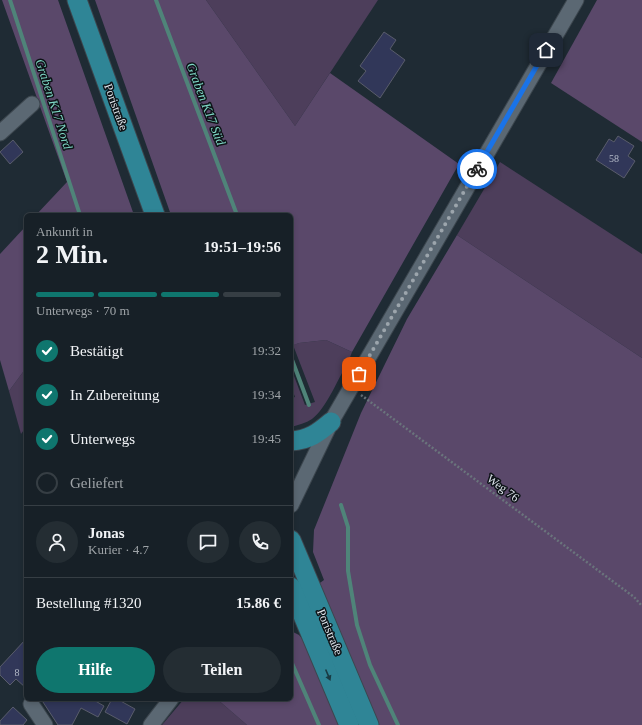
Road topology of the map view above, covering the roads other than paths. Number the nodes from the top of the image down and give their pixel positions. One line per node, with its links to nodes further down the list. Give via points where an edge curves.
1 (77, 0): 5 (main road, Poristraße)
2 (576, 0): 6 (street)
3 (32, 104): 4 (street)
4 (0, 133)
5 (154, 213)
6 (331, 422): 7 (main road, via 317,434); 8 (street)
7 (293, 441)
8 (293, 501)
9 (293, 545): 18 (main road, Poristraße)
10 (293, 592): 12 (main road, Poristraße)
11 (293, 624): 12 (main road)
12 (318, 651): 17 (main road, Poristraße, one-way to 17)
13 (169, 701): 16 (street)
14 (31, 704): 15 (street)
15 (45, 725)
16 (151, 725)
17 (349, 725)
18 (370, 725)

